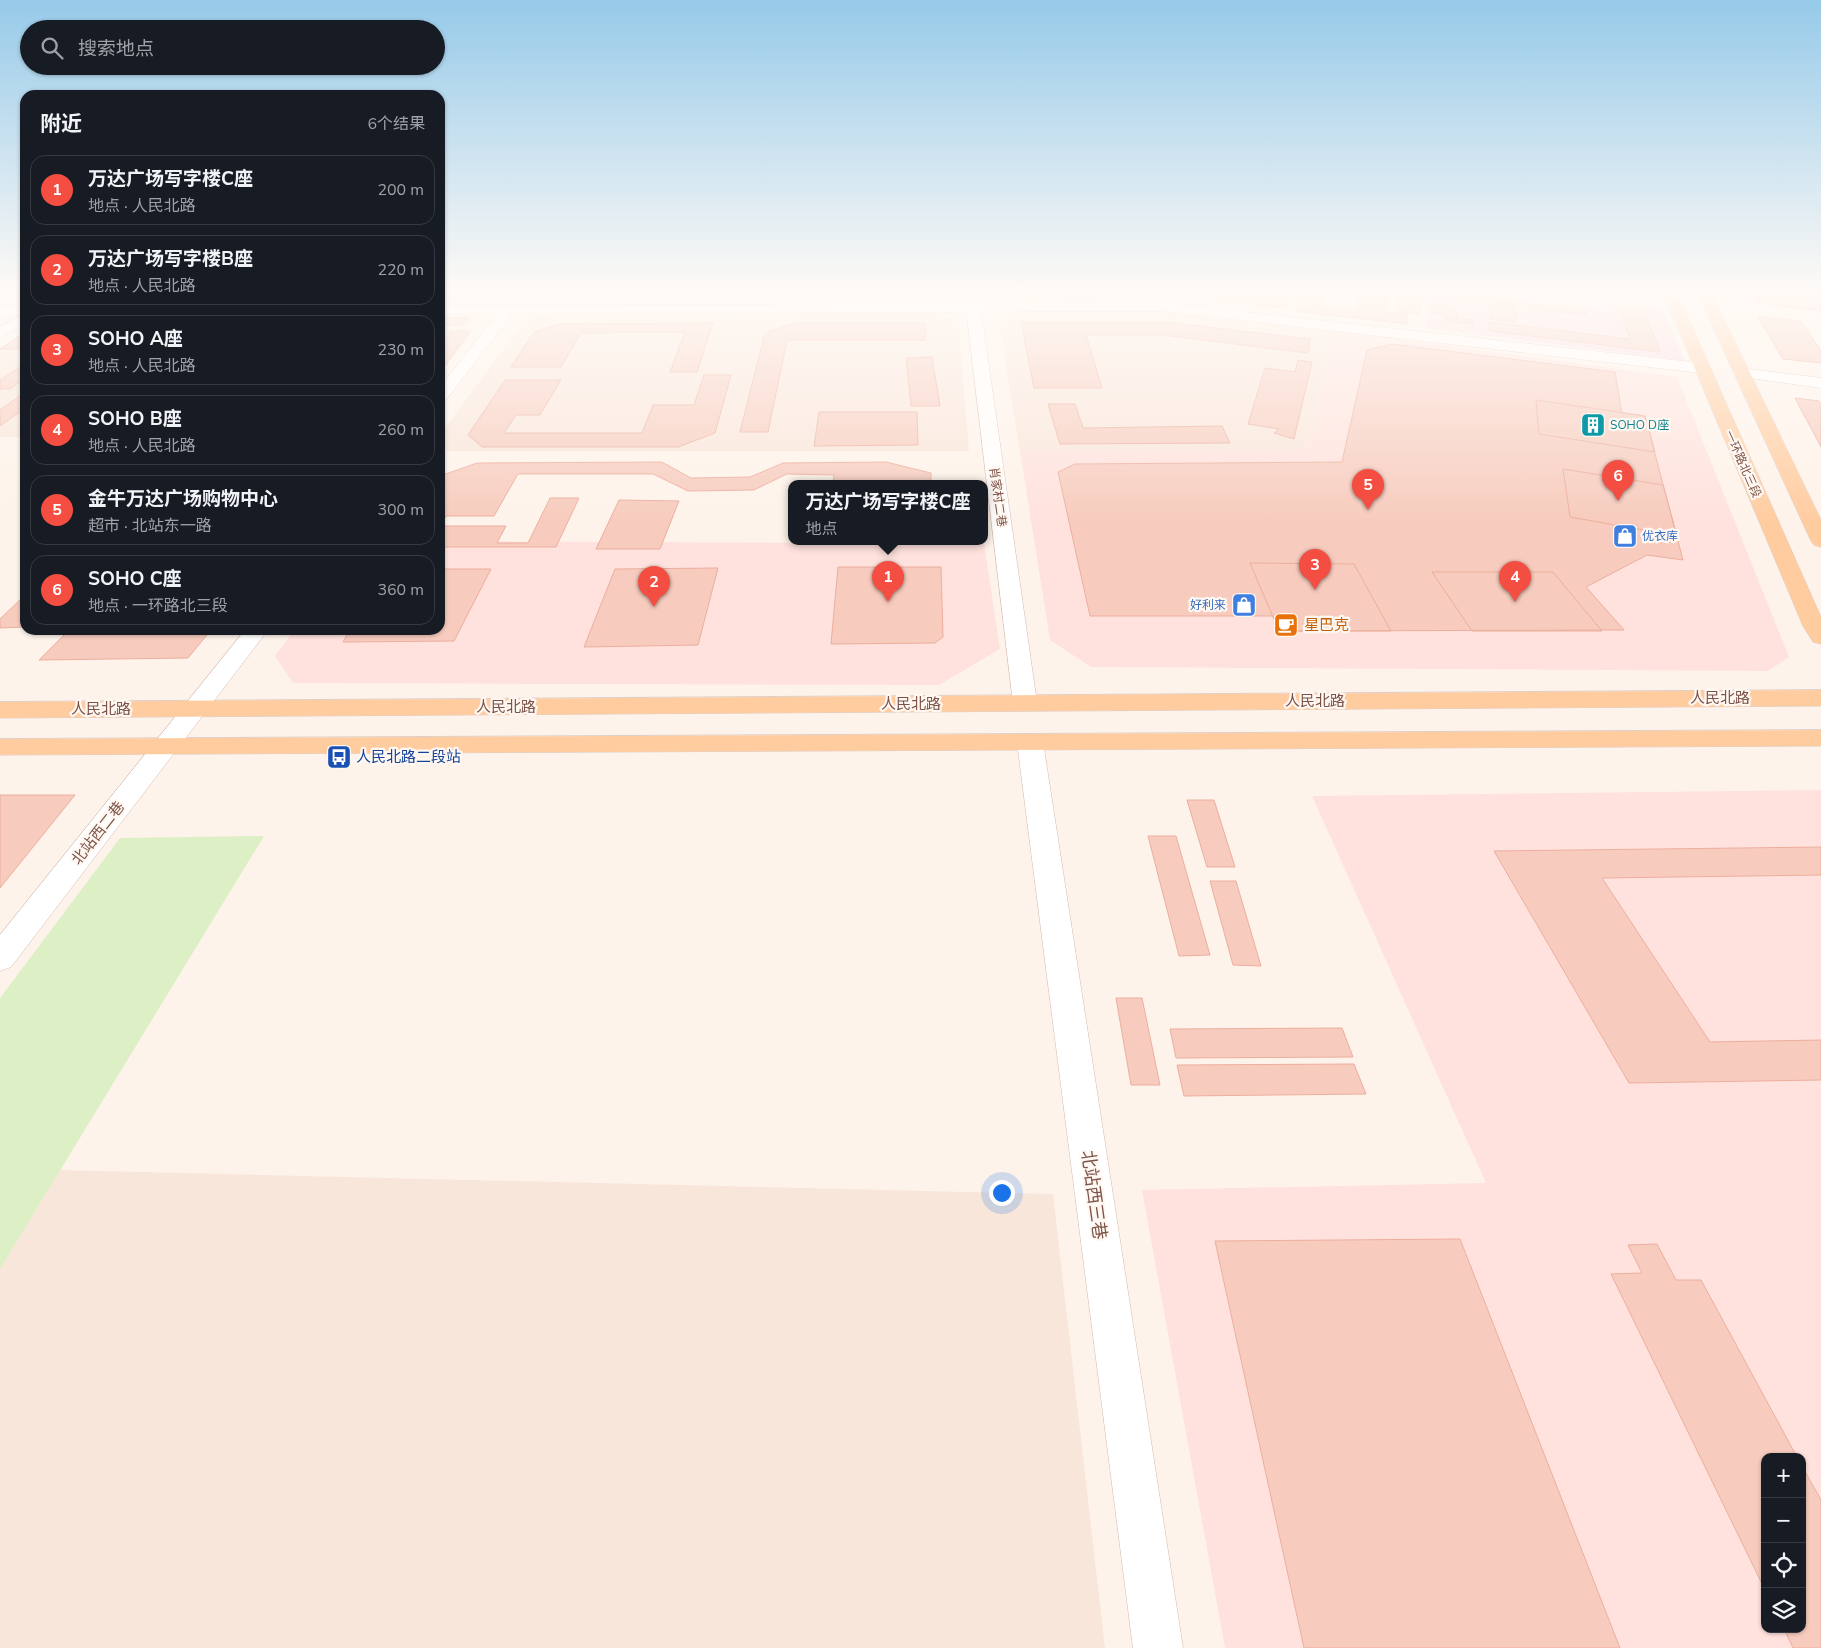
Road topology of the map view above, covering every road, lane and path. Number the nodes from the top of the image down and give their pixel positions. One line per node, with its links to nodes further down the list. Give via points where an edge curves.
1 (464, 367): 8 (street)
2 (981, 367): 13 (street, 肖家村二巷)
3 (1691, 367): 5 (street)
4 (1738, 367): 6 (main road)
5 (1701, 368): 11 (main road, 一环路北三段)
6 (1741, 373): 7 (street); 9 (main road)
7 (1821, 383)
8 (445, 391)
9 (1821, 541)
10 (253, 635): 14 (street, 北站西二巷)
11 (1821, 636)
12 (1821, 698): 13 (main road, 人民北路)
13 (1025, 703): 14 (main road, 人民北路)
14 (195, 709): 15 (main road, 人民北路); 18 (street, 北站西二巷)
15 (0, 710)
16 (1821, 738): 17 (main road)
17 (1030, 742): 18 (main road); 21 (street, 北站西三巷)
18 (167, 745): 19 (main road); 20 (street, 北站西二巷)
19 (0, 747)
20 (0, 958)
21 (1158, 1648)

